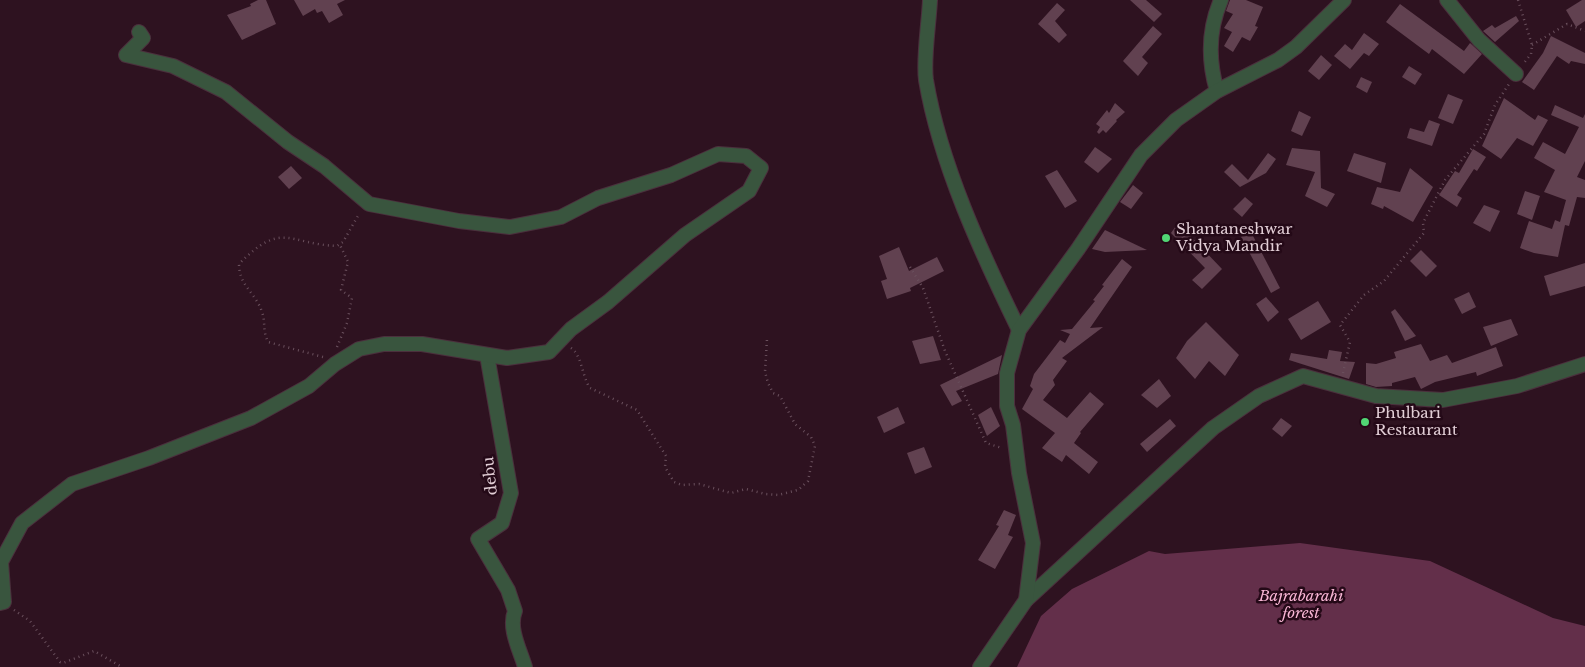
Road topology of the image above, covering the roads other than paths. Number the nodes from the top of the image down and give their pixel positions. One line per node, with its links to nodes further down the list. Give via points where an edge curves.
1 (930, 0): 8 (street, via 926,78 941,141 980,251)
2 (1221, 0): 7 (street, via 1210,43 1211,69)
3 (1344, 0): 7 (street, via 1278,60)
4 (1447, 0): 6 (street, via 1479,40)
5 (138, 32): 9 (street, via 143,38 126,55 173,66 226,92 369,204 459,222 510,227 561,217 598,198 671,175 718,154 746,156 760,168 749,191 685,235 608,302 571,329 549,352 507,358)
6 (1516, 74)
7 (1217, 91): 8 (street, via 1176,120 1141,155)
8 (1019, 330): 11 (street, via 1007,373 1007,406 1033,543)
9 (487, 355): 12 (street, via 422,344 384,344 359,349 333,363 309,386 250,418 72,484 22,524 1,562); 13 (street, debu, via 511,493 502,523 478,538 508,590 516,611 512,618)
10 (1585, 364): 11 (street, via 1517,386 1443,400 1376,396 1303,376 1260,396 1213,428)
11 (1026, 600): 14 (street)
12 (2, 602)
13 (525, 667)
14 (980, 667)

